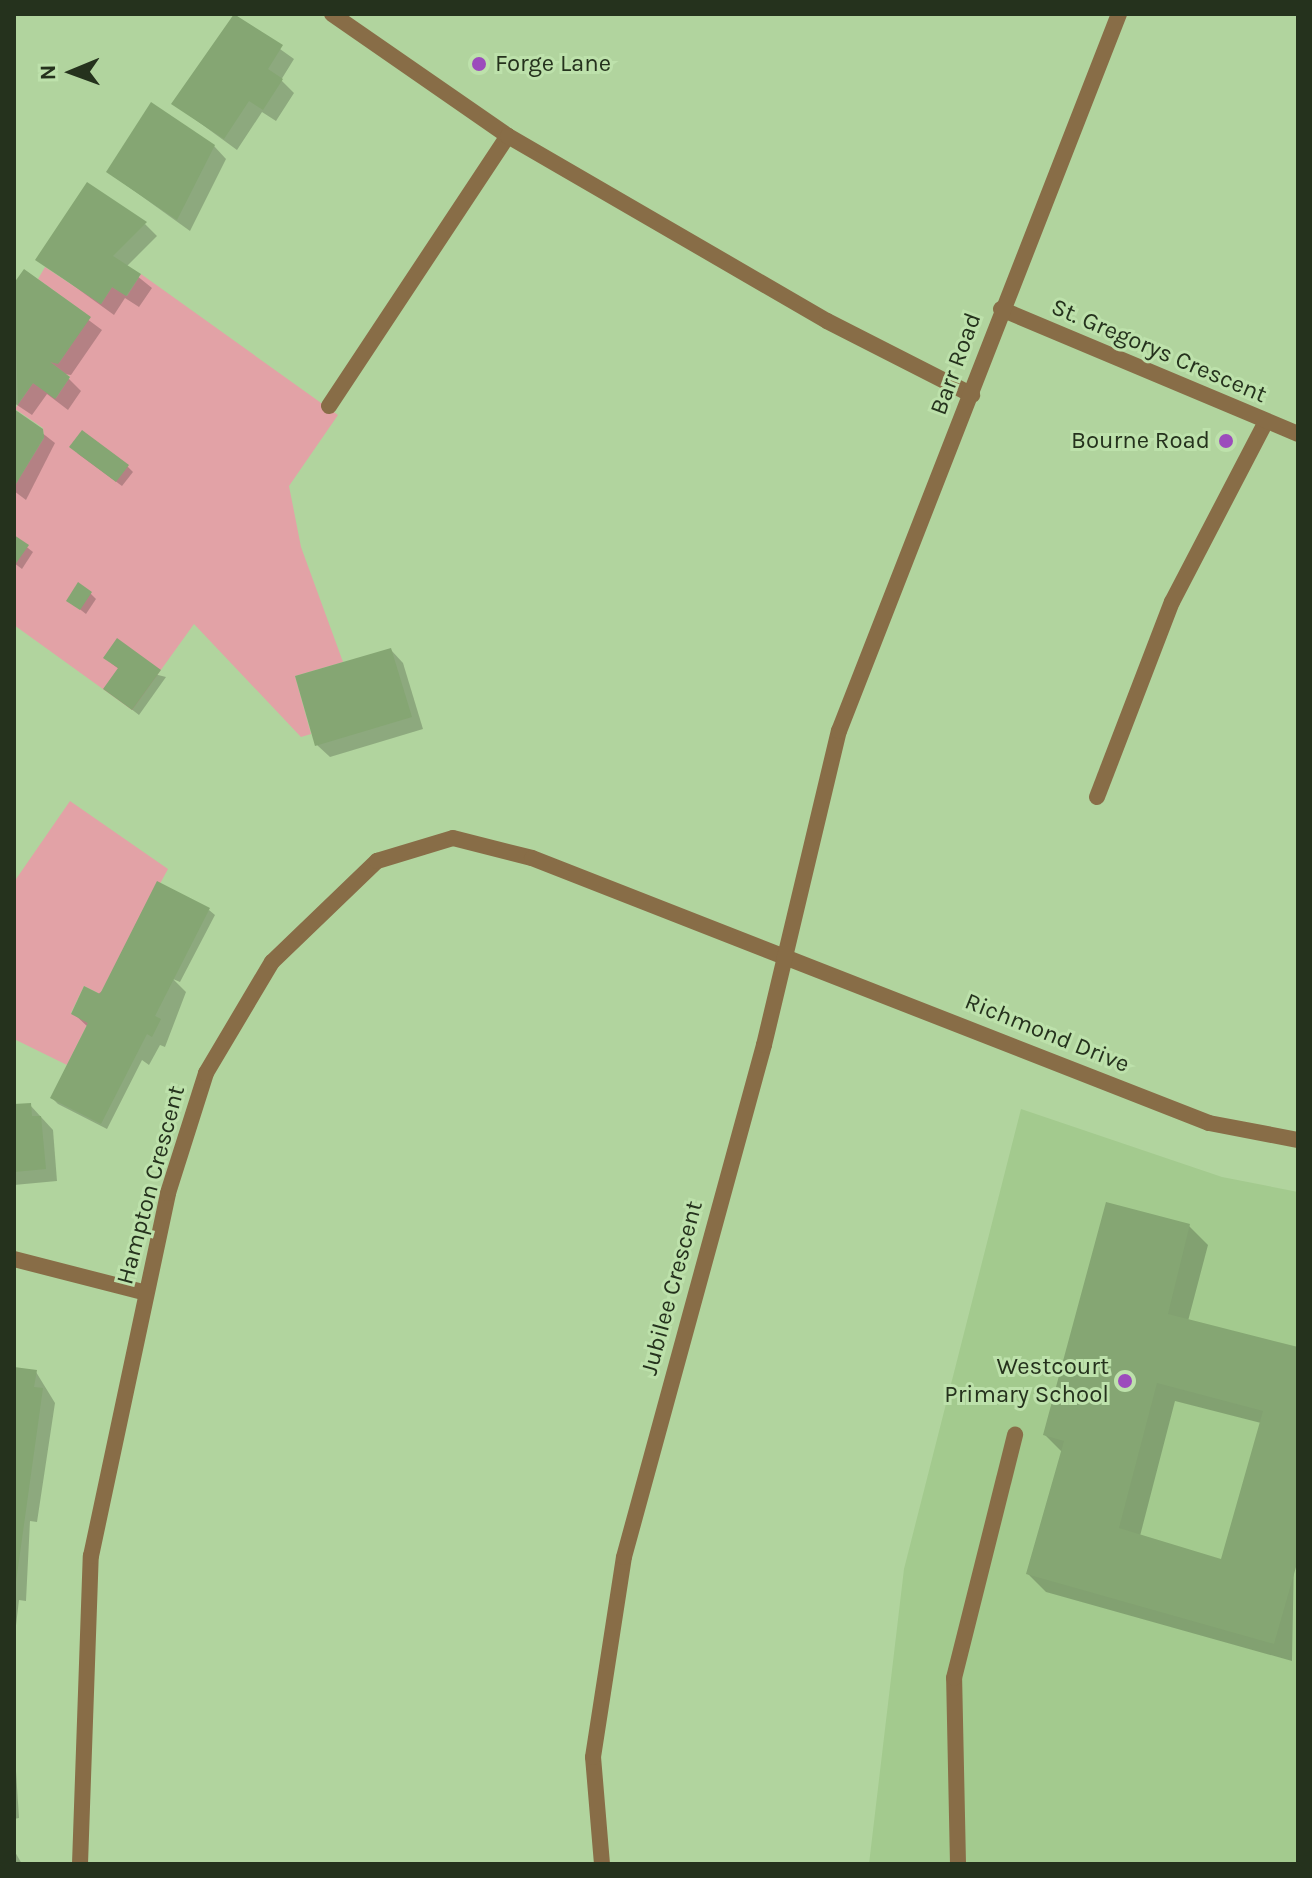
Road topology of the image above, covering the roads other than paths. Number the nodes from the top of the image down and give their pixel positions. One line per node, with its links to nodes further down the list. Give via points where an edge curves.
1 (332, 14): 3 (street)
2 (1119, 14): 4 (street, Barr Road)
3 (508, 136): 5 (street, via 827,321); 6 (street)
4 (1001, 309): 5 (street, Barr Road); 7 (street, St. Gregorys Crescent)
5 (972, 395): 9 (street, Barr Road)
6 (329, 406)
7 (1265, 423): 8 (street, St. Gregorys Crescent); 10 (street, via 1172,602)
8 (1298, 434)
9 (839, 731): 11 (street, Jubilee Crescent)
10 (1097, 797)
11 (782, 958): 12 (street, Richmond Drive, via 1209,1123); 14 (street, Hampton Crescent, via 532,858 453,838 377,861 272,962 206,1073); 17 (street, Jubilee Crescent, via 624,1557 593,1757)
12 (1298, 1140)
13 (14, 1259): 14 (street)
14 (146, 1293): 16 (street, Hampton Crescent, via 91,1556)
15 (1015, 1435): 18 (street, via 954,1678)
16 (80, 1864)
17 (602, 1864)
18 (958, 1864)

